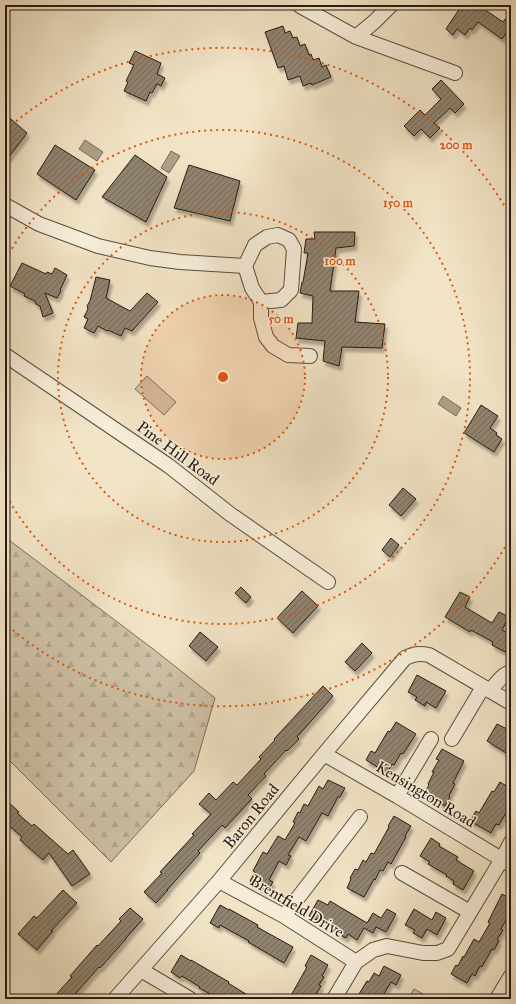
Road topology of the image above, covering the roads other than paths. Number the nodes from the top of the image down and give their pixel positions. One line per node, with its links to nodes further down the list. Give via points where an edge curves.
1 (391, 5): 3 (street)
2 (300, 6): 3 (street)
3 (356, 37): 4 (street)
4 (455, 73)
5 (5, 205): 6 (street, via 39,224 98,246 150,258)
6 (245, 266): 7 (street, via 252,288); 7 (street, via 255,245 267,237 278,235 289,240 294,249 291,290 281,300)
7 (261, 302): 9 (street, via 261,318 266,337 273,346 288,355)
8 (5, 355): 10 (street, Pine Hill Road, via 169,466 230,514)
9 (310, 356)
10 (328, 582)
11 (511, 672): 12 (street)
12 (487, 689): 13 (street); 15 (street); 16 (street, Baron Road, via 429,655 412,655 405,658)
13 (511, 704)
14 (431, 739): 17 (street)
15 (452, 739)
16 (324, 754): 17 (street, Kensington Road); 22 (street, Baron Road)
17 (398, 796): 20 (street, Kensington Road)
18 (360, 817): 24 (street)
19 (511, 842): 20 (street)
20 (506, 862): 23 (street)
21 (402, 873): 23 (street)
22 (220, 881): 24 (street, Brentfield Drive); 26 (street, Baron Road)
23 (470, 912): 25 (street, via 448,949 437,954 387,946 373,950)
24 (284, 916): 25 (street, Brentfield Drive)
25 (356, 962): 30 (street)
26 (141, 970): 28 (street, Baron Road); 29 (street)
27 (511, 976): 31 (street)
28 (114, 999)
29 (190, 999)
30 (334, 999)
31 (497, 999)

